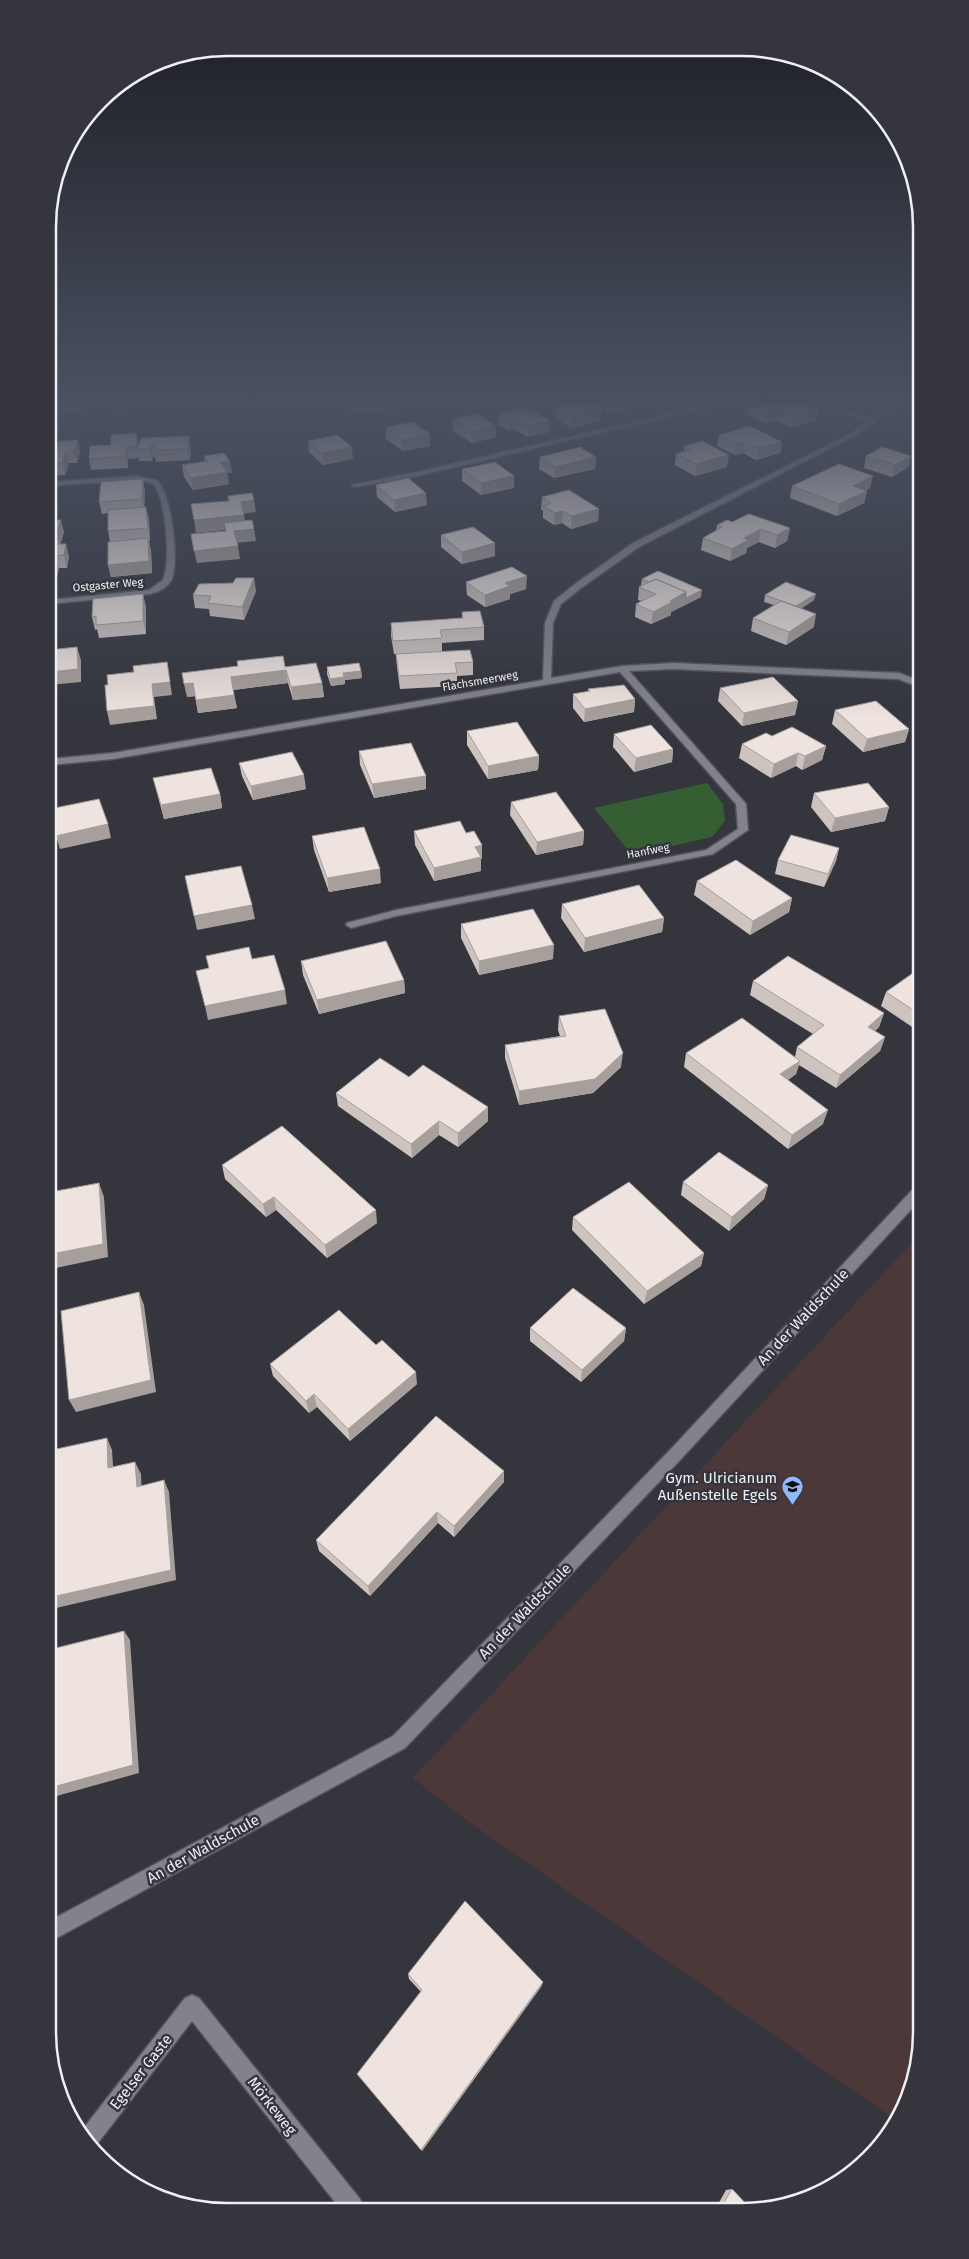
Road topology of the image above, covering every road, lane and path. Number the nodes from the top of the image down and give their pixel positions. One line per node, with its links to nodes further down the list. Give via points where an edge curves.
1 (164, 507): 3 (street, Ostgaster Weg, via 172,558 168,579 162,587 150,592)
2 (710, 507): 5 (street, via 636,545 557,604 549,623)
3 (57, 601)
4 (622, 669): 5 (street, Flachsmeerweg); 6 (street, Flachsmeerweg, via 674,666 899,676); 8 (street, Hanfweg, via 741,804 743,830 709,852 396,913)
5 (547, 681): 7 (street, Flachsmeerweg, via 113,756)
6 (913, 681)
7 (57, 761)
8 (352, 925)
9 (912, 1198): 10 (street, An der Waldschule, via 676,1454 399,1742)
10 (56, 1928)
11 (192, 2005): 12 (street, Egelser Gaste); 13 (street, Mörkeweg)
12 (92, 2136)
13 (349, 2203)

